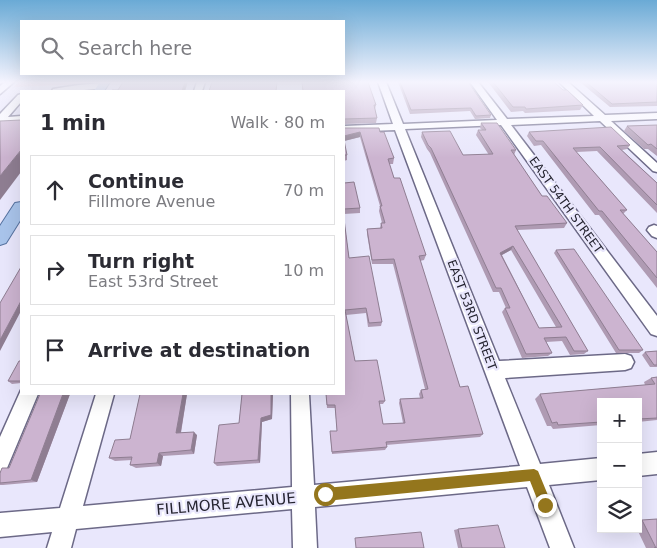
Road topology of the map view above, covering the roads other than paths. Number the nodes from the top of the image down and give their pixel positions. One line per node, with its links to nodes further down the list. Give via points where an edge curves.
1 (11, 108): 7 (street)
2 (392, 108): 10 (street, EAST 53RD STREET)
3 (493, 108): 9 (street, EAST 54TH STREET)
4 (591, 108): 6 (street)
5 (657, 116): 6 (street)
6 (602, 118): 9 (street); 12 (street)
7 (0, 120): 8 (street)
8 (20, 120)
9 (504, 122): 10 (street); 15 (street, EAST 54TH STREET)
10 (399, 127): 11 (street); 17 (street, EAST 53RD STREET)
11 (345, 129)
12 (657, 169)
13 (20, 209): 14 (main road)
14 (0, 239)
15 (657, 329)
16 (626, 362): 17 (street)
17 (494, 370): 25 (street, EAST 53RD STREET)
18 (29, 395): 21 (street)
19 (105, 395): 27 (street)
20 (300, 395): 26 (street)
21 (0, 461)
22 (657, 463): 23 (street)
23 (642, 465)
24 (597, 468): 25 (street, FILLMORE AVENUE)
25 (534, 475): 26 (street, FILLMORE AVENUE); 31 (street, EAST 53RD STREET)
26 (303, 497): 27 (street, FILLMORE AVENUE); 30 (street)
27 (68, 519): 28 (street, FILLMORE AVENUE); 29 (street)
28 (0, 525)
29 (59, 548)
30 (305, 548)
31 (562, 548)

